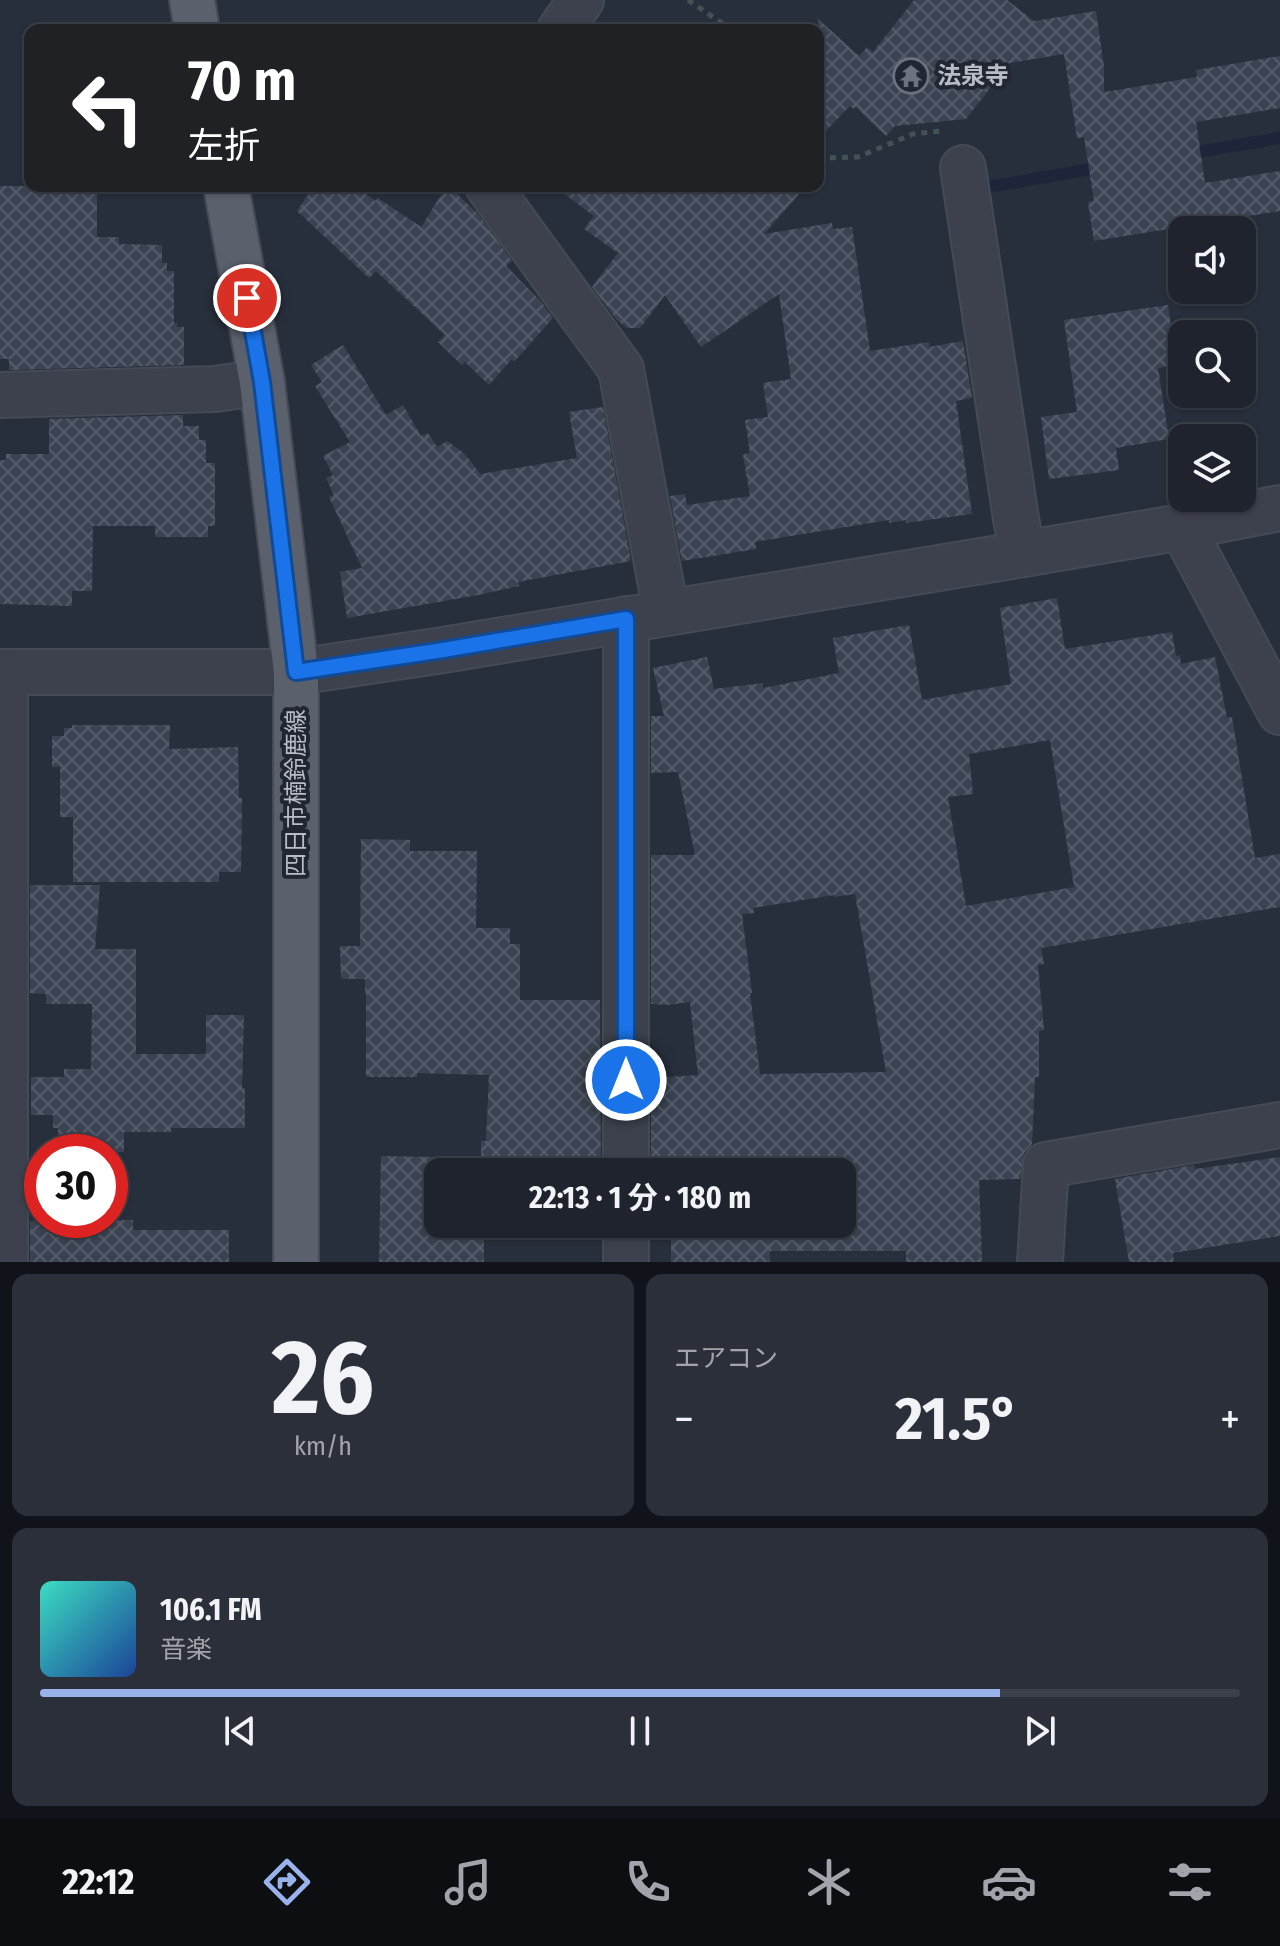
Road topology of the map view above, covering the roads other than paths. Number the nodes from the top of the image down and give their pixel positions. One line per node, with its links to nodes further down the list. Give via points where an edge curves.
1 (192, 0): 3 (main road)
2 (581, 0): 4 (street)
3 (196, 24)
4 (564, 24)
5 (963, 168): 12 (street)
6 (227, 192): 8 (main road, 四日市楠鈴鹿線)
7 (492, 192): 13 (street, via 621,369)
8 (262, 382): 9 (street, via 215,389); 15 (main road, 四日市楠鈴鹿線)
9 (0, 395)
10 (1280, 508): 11 (street)
11 (1182, 527): 12 (street); 16 (street)
12 (1023, 554): 13 (street)
13 (646, 616): 15 (street); 19 (street)
14 (2, 672): 15 (street); 17 (street)
15 (296, 672): 22 (main road, 四日市楠鈴鹿線)
16 (1280, 712)
17 (3, 1003): 21 (street)
18 (1280, 1125): 24 (street, via 1046,1165)
19 (627, 1158)
20 (626, 1238): 23 (street)
21 (5, 1262)
22 (296, 1262)
23 (626, 1262)
24 (1040, 1262)

